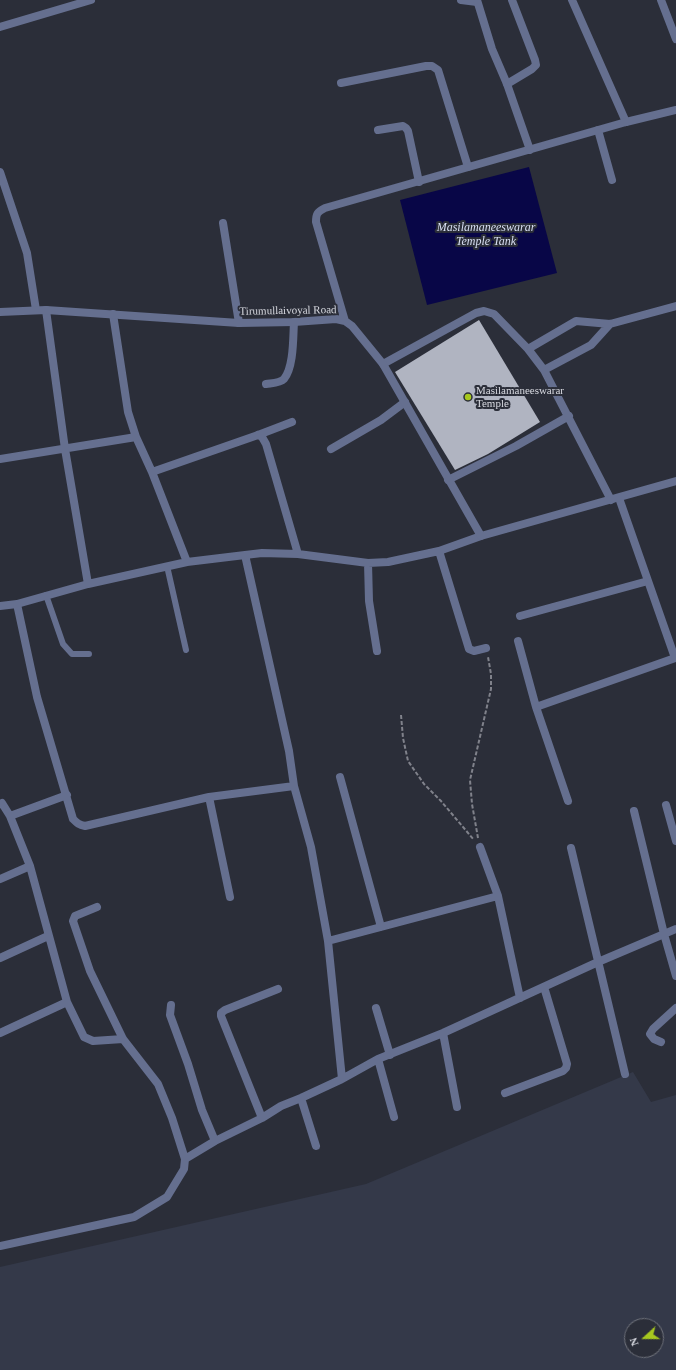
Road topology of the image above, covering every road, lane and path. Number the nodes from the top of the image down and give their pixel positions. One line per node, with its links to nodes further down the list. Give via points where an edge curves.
1 (90, 0): 7 (street)
2 (461, 0): 6 (street)
3 (512, 0): 11 (street, via 536,65)
4 (572, 0): 13 (street)
5 (661, 0): 9 (street)
6 (477, 1): 11 (street)
7 (66, 3): 8 (street)
8 (0, 27)
9 (676, 39)
10 (340, 83): 17 (street, via 432,66 438,70)
11 (507, 84): 16 (street)
12 (676, 110): 13 (street)
13 (626, 122): 15 (street)
14 (378, 130): 20 (street, via 403,126 406,128)
15 (598, 130): 16 (street); 19 (street)
16 (530, 150): 17 (street)
17 (468, 167): 20 (street)
18 (0, 172): 23 (street, via 26,253)
19 (612, 180)
20 (419, 182): 27 (street, via 325,208 316,215)
21 (223, 223): 29 (street)
22 (676, 306): 30 (street)
23 (36, 310): 24 (street, Tirumullaivoyal Road); 25 (street, Tirumullaivoyal Road)
24 (46, 310): 26 (street, Tirumullaivoyal Road); 40 (street)
25 (0, 312)
26 (112, 314): 29 (street, Tirumullaivoyal Road); 39 (street, via 128,412)
27 (345, 321): 28 (street, Tirumullaivoyal Road, via 336,319); 32 (street, Tirumullaivoyal Road)
28 (294, 322): 29 (street, Tirumullaivoyal Road); 34 (street, via 289,368 284,379)
29 (239, 323)
30 (610, 324): 31 (street, via 576,321); 33 (street, via 591,345)
31 (528, 349): 32 (street, via 494,314 484,311); 33 (street)
32 (383, 364): 35 (street, Tirumullaivoyal Road)
33 (544, 370): 36 (street)
34 (266, 384)
35 (405, 402): 41 (street, via 381,420); 44 (street, Tirumullaivoyal Road)
36 (569, 416): 44 (street); 46 (street)
37 (292, 422): 38 (street)
38 (258, 435): 43 (street); 49 (street, via 266,444)
39 (136, 437): 40 (street); 43 (street)
40 (65, 449): 42 (street); 55 (street)
41 (331, 449)
42 (0, 459)
43 (152, 472): 51 (street)
44 (448, 480): 47 (street, Tirumullaivoyal Road)
45 (676, 481): 46 (street)
46 (615, 499): 47 (street); 54 (street)
47 (481, 536): 48 (street)
48 (439, 551): 52 (street, via 388,562); 61 (street, via 469,649 474,651)
49 (298, 554): 50 (street); 52 (street)
50 (245, 555): 51 (street); 69 (street, via 289,750)
51 (187, 562): 53 (street)
52 (368, 563): 63 (street, via 369,601)
53 (167, 566): 55 (street); 62 (lane)
54 (648, 582): 59 (street); 65 (street)
55 (88, 584): 56 (street)
56 (46, 595): 57 (street); 64 (lane, via 63,644 72,654)
57 (17, 604): 58 (street); 70 (street, via 37,697)
58 (0, 606)
59 (520, 616)
60 (518, 641): 66 (street)
61 (486, 648): 78 (path, via 491,689 470,780)
62 (186, 650)
63 (377, 651)
64 (89, 654)
65 (676, 659): 66 (street)
66 (536, 707): 72 (street)
67 (401, 715): 78 (path, via 408,761 424,784)
68 (340, 777): 85 (street)
69 (294, 786): 71 (street); 89 (street, via 311,847)
70 (67, 794): 71 (street, via 74,819 85,826); 76 (street)
71 (209, 797): 82 (street)
72 (568, 801)
73 (1, 802): 76 (street)
74 (666, 805): 77 (street)
75 (634, 811): 87 (street)
76 (10, 816): 80 (street)
77 (676, 841)
78 (480, 847): 83 (street)
79 (571, 848): 91 (street)
80 (30, 866): 81 (street); 88 (street)
81 (0, 879)
82 (230, 896)
83 (498, 896): 85 (street); 95 (street)
84 (97, 907): 102 (street, via 75,916 72,921 90,971)
85 (381, 927): 89 (street)
86 (676, 929): 87 (street)
87 (664, 934): 91 (street); 92 (street)
88 (48, 936): 90 (street); 96 (street)
89 (328, 941): 107 (street)
90 (0, 958)
91 (598, 962): 93 (street); 106 (street)
92 (676, 976)
93 (544, 987): 95 (street); 108 (street, via 567,1064 566,1068)
94 (278, 989): 112 (street, via 221,1013)
95 (520, 998): 101 (street)
96 (67, 1002): 100 (street); 102 (street, via 84,1037 93,1041)
97 (171, 1005): 113 (street, via 170,1015)
98 (376, 1008): 104 (street)
99 (676, 1008): 103 (street, via 650,1034)
100 (0, 1032)
101 (443, 1033): 104 (street); 110 (street)
102 (123, 1039): 115 (street, via 158,1084)
103 (661, 1042)
104 (390, 1054): 105 (street)
105 (378, 1060): 107 (street); 111 (street)
106 (625, 1074)
107 (342, 1079): 109 (street)
108 (505, 1093)
109 (301, 1098): 112 (street, via 281,1106); 114 (street)
110 (457, 1107)
111 (394, 1117)
112 (262, 1118): 113 (street)
113 (215, 1141): 115 (street)
114 (316, 1146)
115 (185, 1159): 116 (street, via 184,1169 167,1197 134,1217)
116 (0, 1246)

